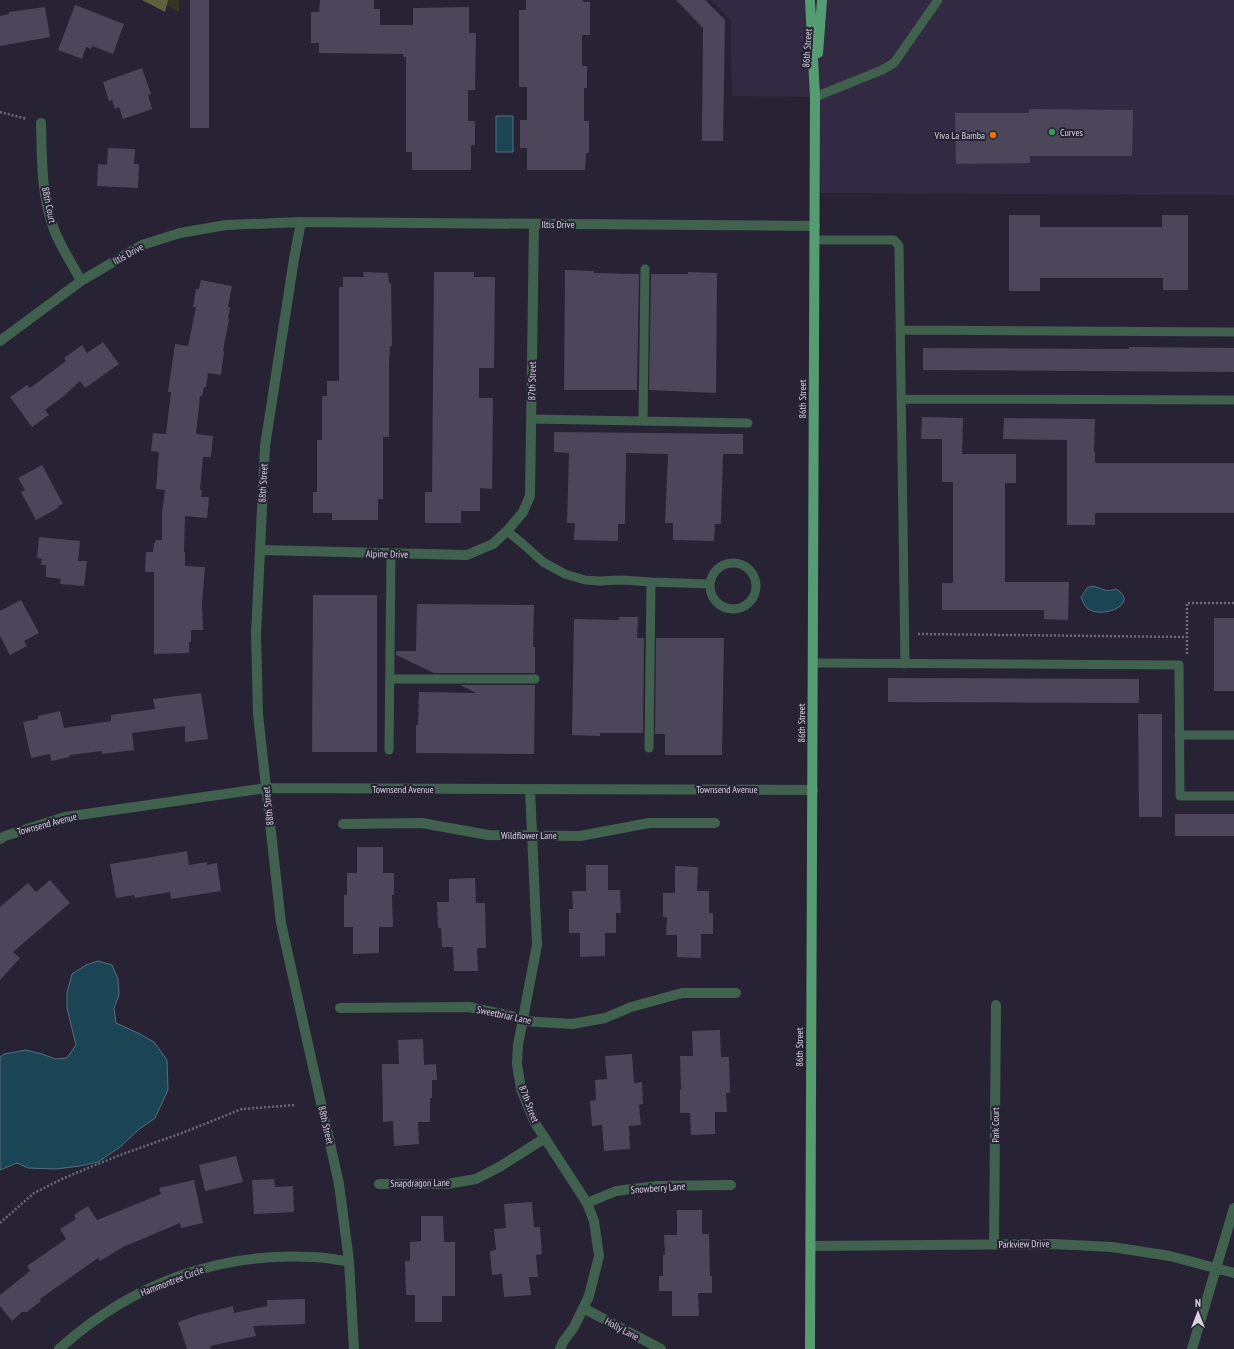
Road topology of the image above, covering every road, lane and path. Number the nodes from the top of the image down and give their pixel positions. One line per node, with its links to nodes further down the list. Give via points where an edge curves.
1 (810, 0): 4 (main road, 86th Street)
2 (822, 0): 4 (main road, 86th Street)
3 (938, 0): 4 (lane, via 894,63)
4 (815, 97): 9 (main road, 86th Street)
5 (0, 112): 6 (path)
6 (42, 123): 12 (street, 88th Court, via 42,168 49,211 55,233)
7 (301, 222): 8 (street, Iltis Drive); 12 (street, Iltis Drive, via 226,225 180,233 142,245); 22 (street, 88th Street, via 265,446)
8 (534, 224): 9 (street, Iltis Drive); 18 (street, 87th Street)
9 (815, 226): 10 (main road, 86th Street)
10 (814, 240): 13 (lane, via 894,240 898,246); 29 (main road, 86th Street)
11 (645, 269): 19 (lane)
12 (82, 281): 15 (street, Iltis Drive)
13 (900, 330): 14 (lane); 16 (lane)
14 (1234, 332)
15 (0, 341)
16 (902, 399): 17 (lane); 27 (lane)
17 (1234, 400)
18 (532, 419): 19 (lane); 21 (street, 87th Street, via 530,496 523,512)
19 (643, 421): 20 (lane)
20 (748, 423)
21 (507, 531): 23 (street, Alpine Drive, via 493,544 467,555); 24 (lane, via 543,562 565,574 592,580)
22 (260, 550): 23 (street, Alpine Drive); 38 (street, 88th Street, via 256,634 258,714)
23 (391, 554): 32 (lane)
24 (651, 582): 25 (lane); 36 (lane)
25 (710, 584): 25 (lane, via 711,593 716,600 731,609 748,604 754,596 756,587 755,578 750,570 742,564 732,563 717,569)
26 (1234, 603): 28 (path, via 1187,604)
27 (905, 634): 28 (path); 30 (lane)
28 (1187, 637): 31 (path, via 1187,666)
29 (813, 663): 30 (lane); 40 (main road, 86th Street)
30 (906, 664): 31 (lane)
31 (1179, 665): 34 (lane)
32 (390, 679): 33 (lane); 37 (lane)
33 (535, 679)
34 (1180, 735): 35 (lane); 41 (lane, via 1180,796)
35 (1234, 735)
36 (649, 748)
37 (389, 750)
38 (266, 788): 39 (street, Townsend Avenue); 45 (street, Townsend Avenue, via 65,817); 59 (street, 88th Street, via 281,923 339,1184)
39 (530, 789): 40 (street, Townsend Avenue); 44 (street, 87th Street)
40 (813, 790): 58 (main road, 86th Street)
41 (1234, 796)
42 (715, 823): 44 (street, Wildflower Lane, via 649,823 580,836)
43 (343, 824): 44 (street, Wildflower Lane, via 422,823 488,835)
44 (532, 835): 49 (street, 87th Street, via 537,945)
45 (0, 839)
46 (736, 993): 49 (street, Sweetbriar Lane, via 682,993 632,1007 605,1018 572,1024)
47 (996, 1005): 57 (street, Park Court)
48 (340, 1008): 49 (street, Sweetbriar Lane, via 469,1008 516,1017)
49 (523, 1021): 51 (street, 87th Street, via 517,1064 521,1089 535,1123)
50 (296, 1106): 56 (path, via 242,1109 120,1155 34,1193)
51 (545, 1138): 52 (street, Snapdragon Lane, via 476,1179 447,1184); 54 (street, 87th Street)
52 (379, 1184)
53 (731, 1185): 54 (street, Snowberry Lane, via 650,1187 616,1191)
54 (587, 1203): 62 (street, 87th Street, via 594,1221 599,1256 589,1296)
55 (1234, 1208): 60 (street)
56 (0, 1223)
57 (994, 1245): 58 (street, Parkview Drive); 60 (street, Parkview Drive, via 1054,1244 1112,1247 1170,1256)
58 (811, 1246): 67 (main road, 86th Street)
59 (349, 1261): 63 (street, Hammontree Circle, via 277,1257 241,1260 205,1268 171,1279 138,1294 106,1312); 64 (street, 88th Street)
60 (1216, 1268): 61 (street, Parkview Drive); 68 (street)
61 (1234, 1273)
62 (583, 1308): 65 (street, 87th Street); 66 (street, Holly Lane)
63 (59, 1349)
64 (354, 1349)
65 (560, 1349)
66 (661, 1349)
67 (810, 1349)
68 (1192, 1349)

